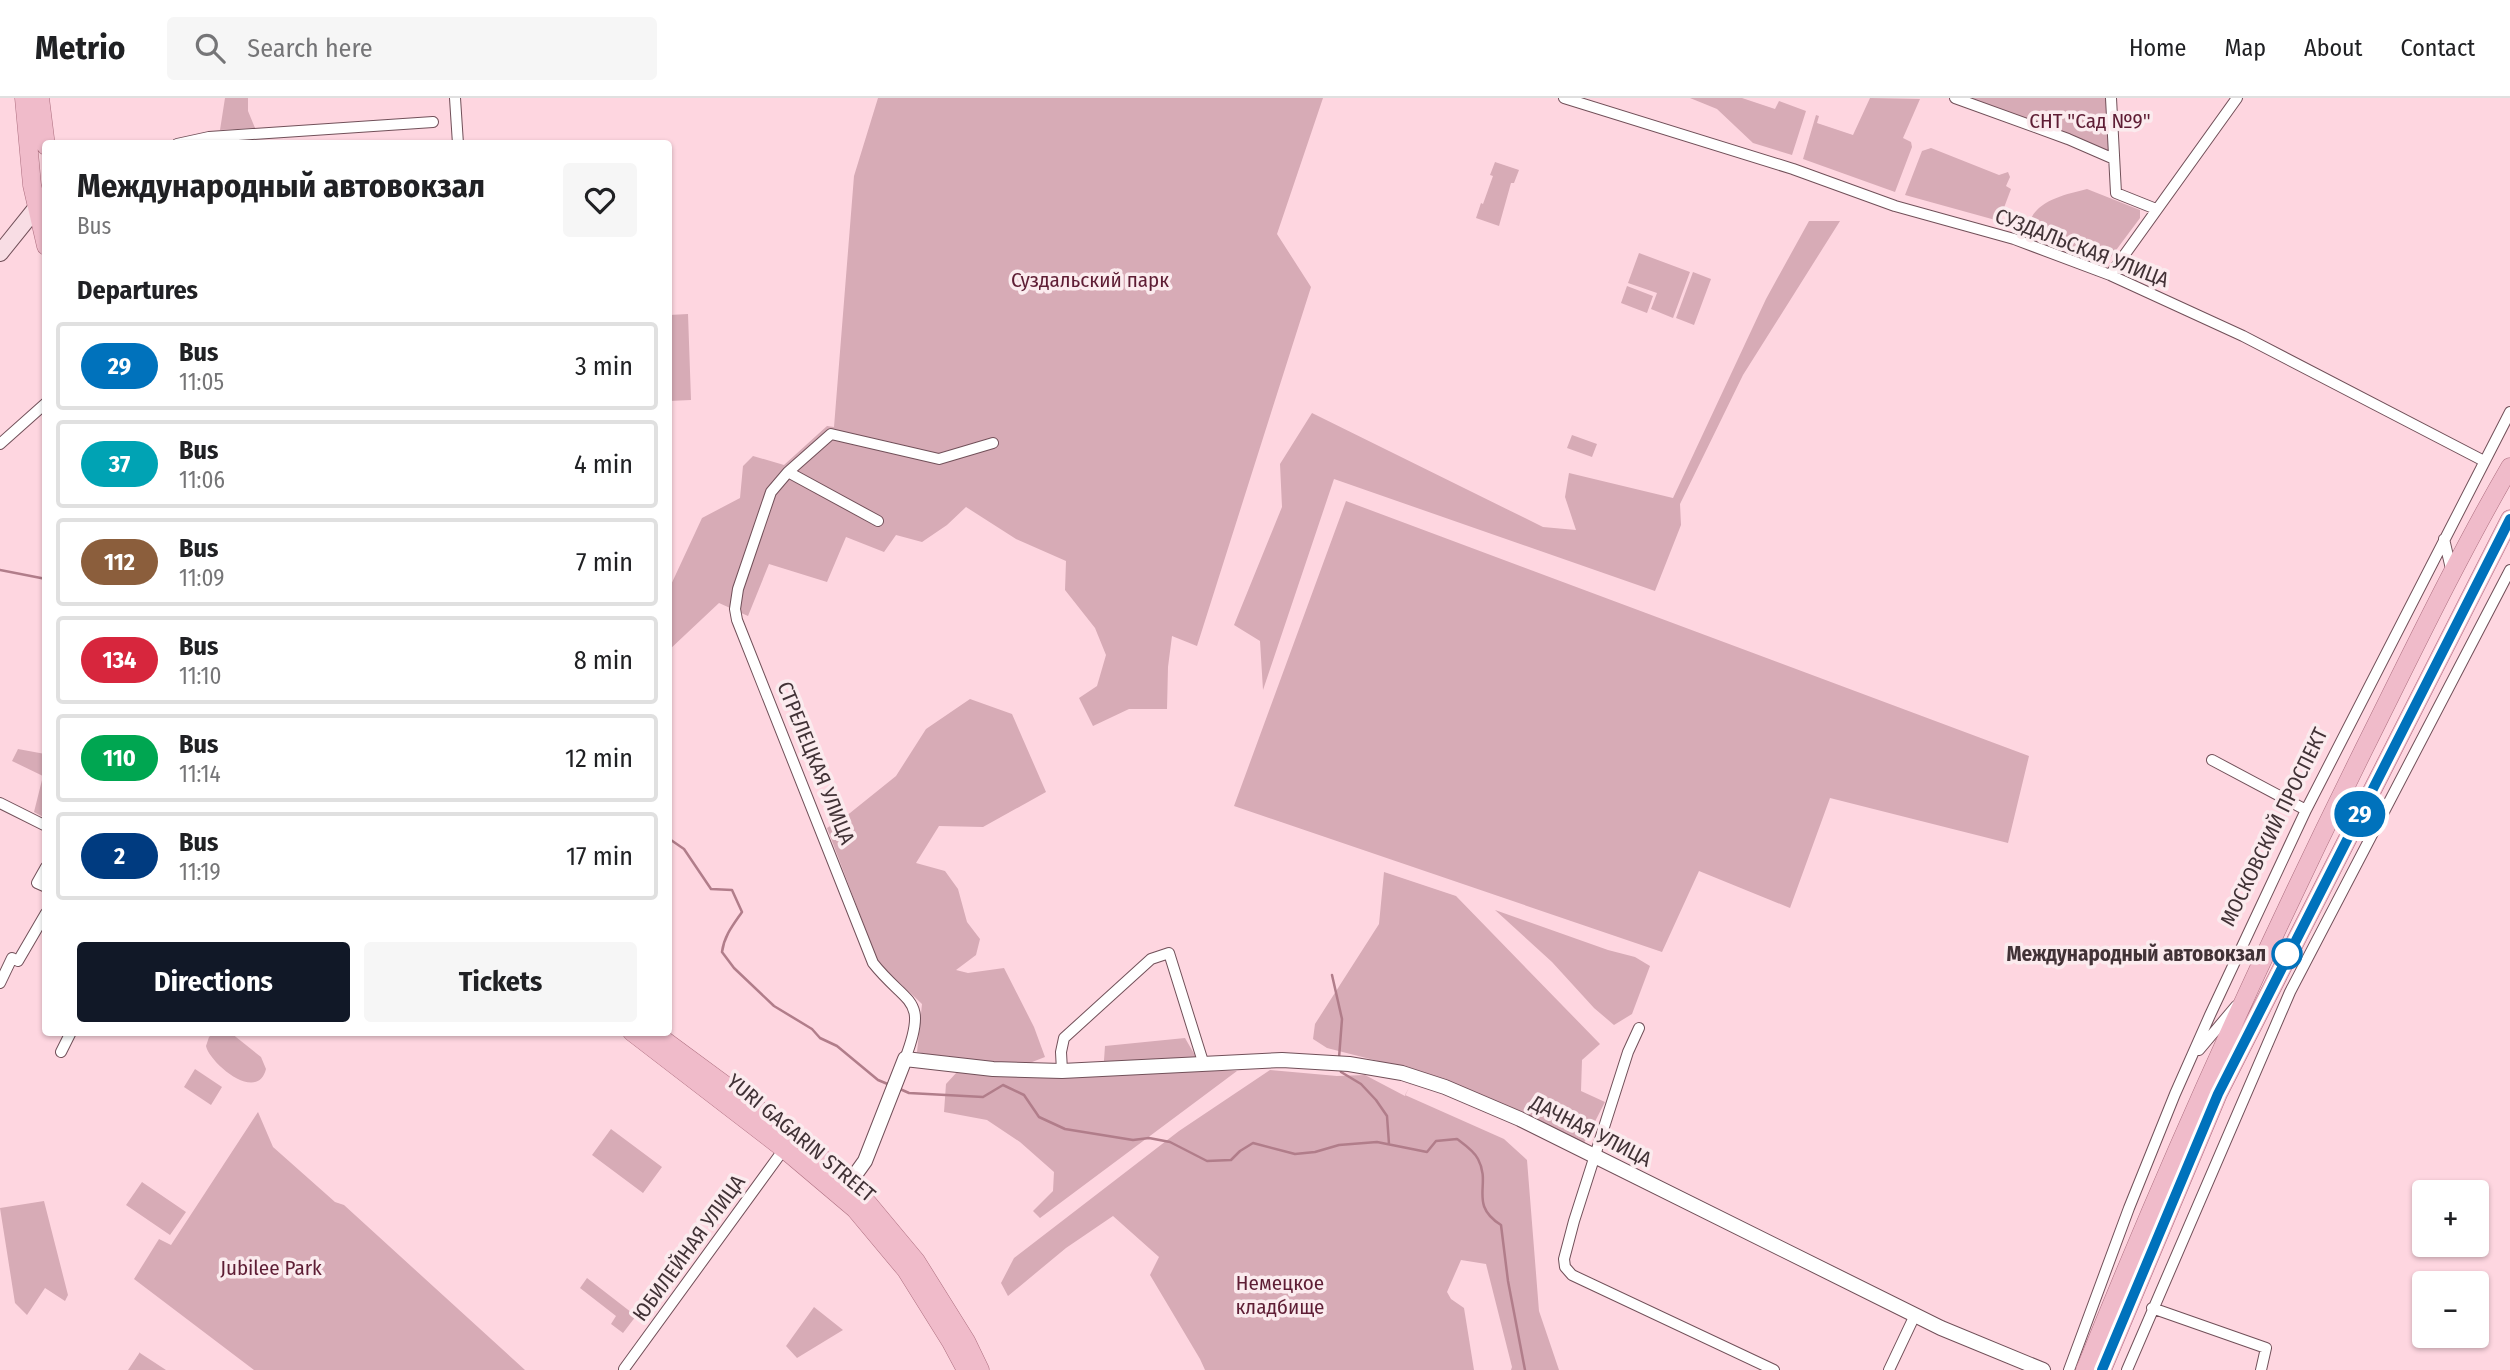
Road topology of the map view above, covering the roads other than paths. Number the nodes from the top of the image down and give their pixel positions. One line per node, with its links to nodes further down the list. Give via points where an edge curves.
1 (24, 98): 13 (main road, via 30,171)
2 (40, 98): 9 (main road)
3 (455, 98): 11 (street)
4 (1564, 98): 16 (street, СУЗДАЛЬСКАЯ УЛИЦА, via 1793,169 1895,206 2014,239)
5 (1955, 98): 12 (street)
6 (2111, 98): 12 (street)
7 (2237, 98): 14 (street)
8 (433, 122): 10 (street)
9 (45, 140)
10 (195, 140)
11 (458, 140)
12 (2114, 159): 14 (street, via 2116,194)
13 (41, 201): 15 (main road)
14 (2156, 209): 16 (street)
15 (0, 253)
16 (2110, 275): 21 (street, СУЗДАЛЬСКАЯ УЛИЦА, via 2243,336)
17 (42, 407): 20 (street)
18 (2510, 412): 21 (street, МОСКОВСКИЙ ПРОСПЕКТ)
19 (993, 443): 23 (street, СТРЕЛЕЦКАЯ УЛИЦА, via 939,459 831,434)
20 (0, 444)
21 (2484, 461): 26 (street, МОСКОВСКИЙ ПРОСПЕКТ)
22 (2510, 467): 28 (main road)
23 (788, 472): 25 (street); 50 (street, СТРЕЛЕЦКАЯ УЛИЦА, via 771,492 762,518 738,589 737,620 873,963 911,1000 916,1011)
24 (2510, 519): 29 (main road)
25 (878, 521)
26 (2444, 539): 28 (street); 33 (street, МОСКОВСКИЙ ПРОСПЕКТ)
27 (2510, 570): 30 (street)
28 (2452, 573): 35 (main road)
29 (2465, 609): 30 (street); 36 (main road)
30 (2475, 636): 37 (street)
31 (2212, 760): 33 (street)
32 (0, 803): 34 (street)
33 (2306, 810): 51 (street, МОСКОВСКИЙ ПРОСПЕКТ)
34 (42, 824)
35 (2307, 864): 36 (main road, via 2321,862); 41 (main road)
36 (2328, 876): 39 (main road)
37 (2337, 900): 39 (street); 47 (street)
38 (42, 920): 40 (street, via 18,961 12,958)
39 (2304, 922): 49 (main road)
40 (0, 983)
41 (2247, 993): 43 (main road); 51 (street)
42 (1639, 1028): 55 (street)
43 (2228, 1035): 49 (main road); 66 (main road)
44 (69, 1036): 48 (street)
45 (637, 1036): 54 (main road, YURI GAGARIN STREET)
46 (658, 1036): 56 (main road, YURI GAGARIN STREET, via 801,1141)
47 (2263, 1051): 49 (street, via 2256,1056); 57 (street)
48 (61, 1052)
49 (2238, 1052): 67 (main road)
50 (905, 1059): 53 (street); 56 (street, СТРЕЛЕЦКАЯ УЛИЦА, via 865,1161)
51 (2190, 1060): 65 (street, МОСКОВСКИЙ ПРОСПЕКТ)
52 (1204, 1065): 53 (street, ДАЧНАЯ УЛИЦА); 53 (street, via 1168,953 1151,958 1063,1038); 55 (street, ДАЧНАЯ УЛИЦА, via 1282,1060 1402,1073 1520,1119)
53 (1062, 1071)
54 (784, 1149): 56 (main road, YURI GAGARIN STREET); 59 (street, ЮБИЛЕЙНАЯ УЛИЦА)
55 (1596, 1158): 58 (street, ДАЧНАЯ УЛИЦА); 62 (street, via 1564,1259 1567,1272)
56 (845, 1189): 60 (main road, YURI GAGARIN STREET, via 855,1209 906,1270); 61 (main road, YURI GAGARIN STREET, via 916,1261)
57 (2152, 1308): 68 (street); 69 (street, via 2266,1348)
58 (1915, 1315): 63 (street); 64 (street, ДАЧНАЯ УЛИЦА)
59 (624, 1369)
60 (966, 1370)
61 (980, 1370)
62 (1774, 1370)
63 (1889, 1370)
64 (2043, 1370)
65 (2069, 1370)
66 (2085, 1370)
67 (2102, 1370)
68 (2127, 1370)
69 (2261, 1370)

